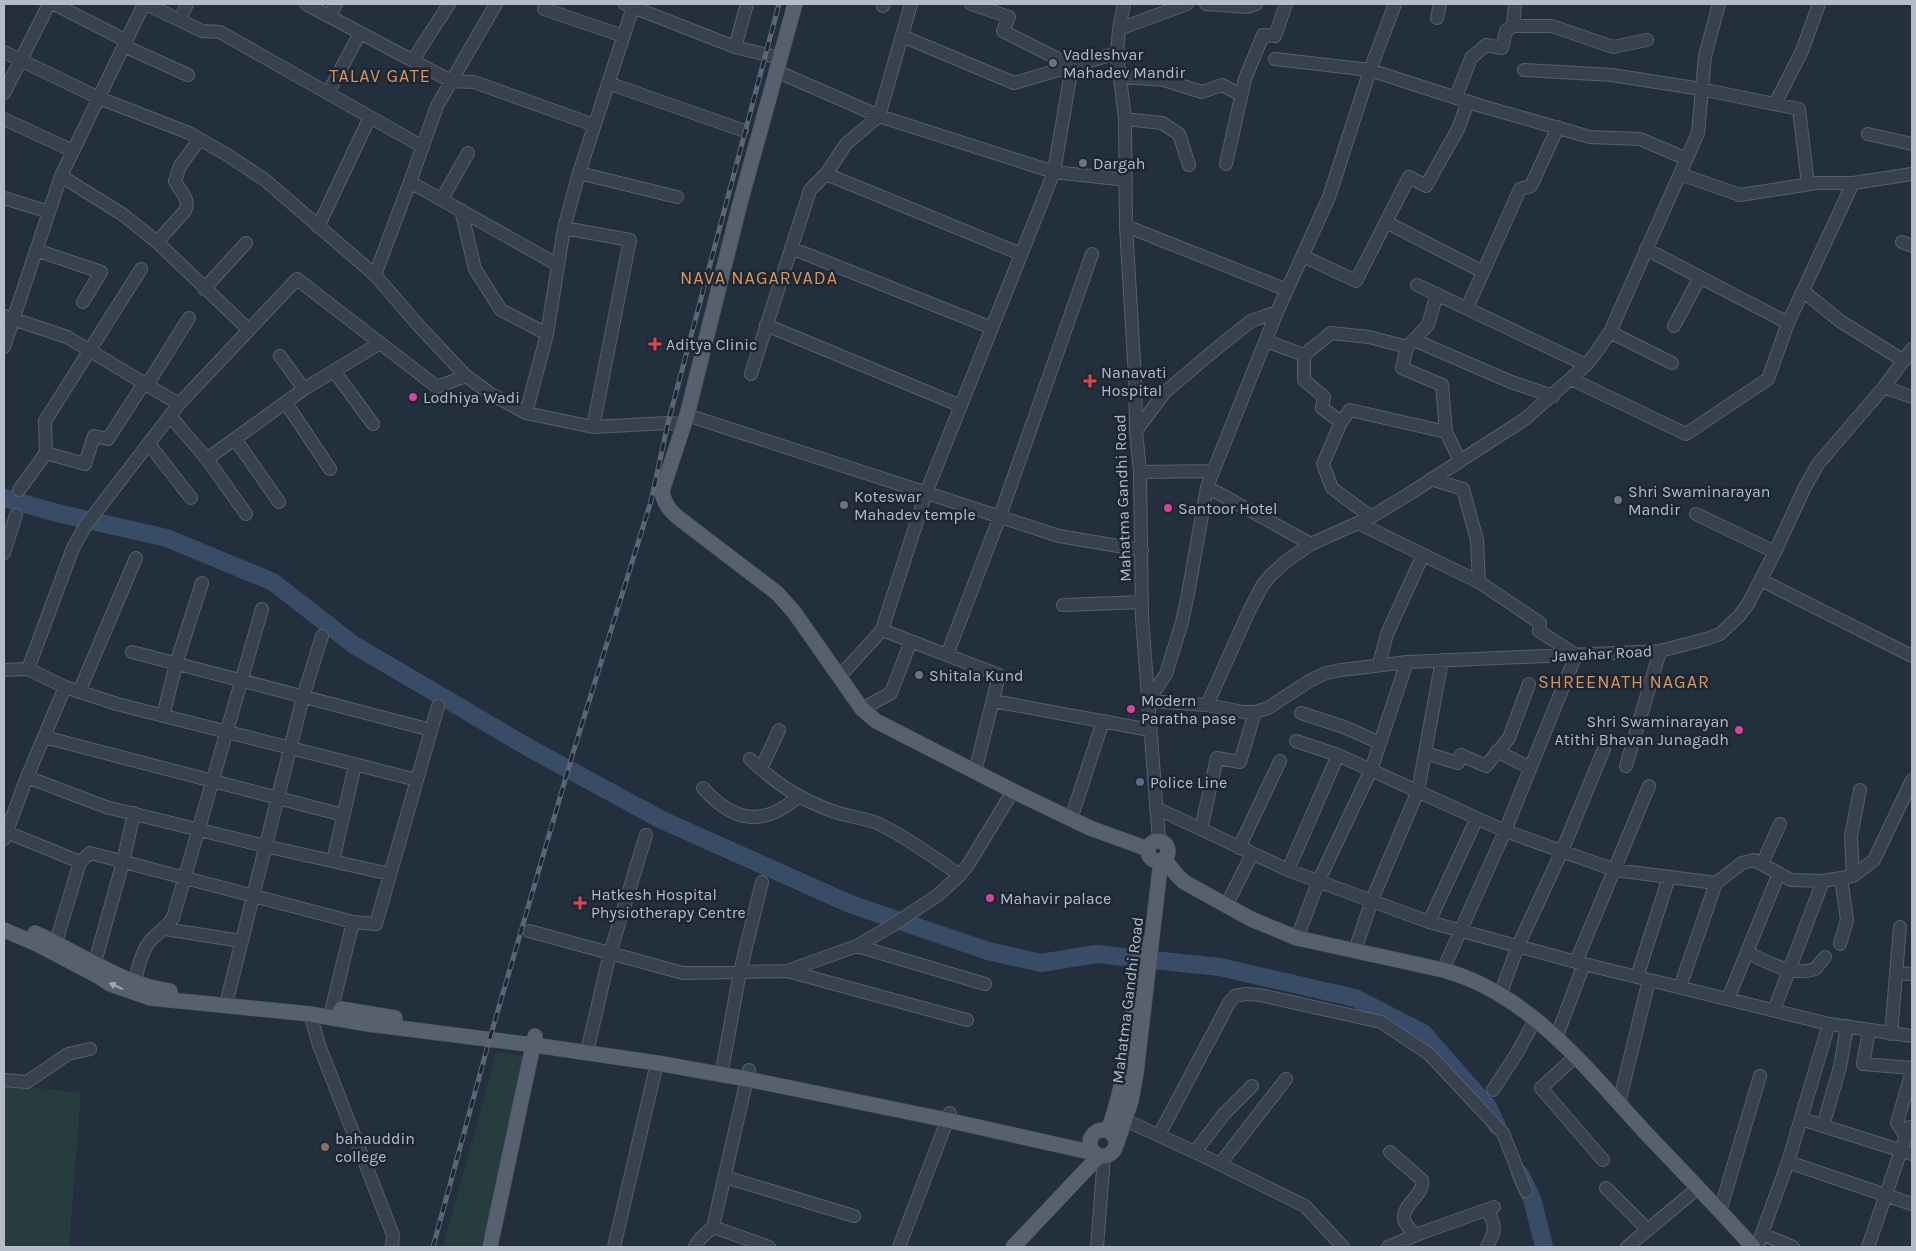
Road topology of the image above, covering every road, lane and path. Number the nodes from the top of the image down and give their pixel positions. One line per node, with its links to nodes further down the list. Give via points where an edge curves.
1 (49, 4): 39 (street)
2 (54, 4): 34 (street)
3 (145, 4): 27 (street); 34 (street)
4 (187, 4): 27 (street)
5 (306, 4): 25 (street)
6 (336, 4): 25 (street)
7 (449, 4): 40 (street)
8 (496, 4): 47 (street)
9 (747, 4): 35 (street)
10 (795, 4): 41 (main road)
11 (911, 4): 32 (street)
12 (972, 4): 42 (street, via 1008,17 1003,31)
13 (1124, 4): 29 (street, Mahatma Gandhi Road)
14 (1186, 4): 29 (street)
15 (1206, 4): 16 (street, via 1248,7)
16 (1256, 4)
17 (1286, 4): 52 (street, via 1275,36 1263,35)
18 (1395, 4): 43 (street)
19 (1440, 4): 26 (street)
20 (1515, 4): 28 (street)
21 (1719, 4): 49 (street, via 1705,56)
22 (1818, 4): 55 (street, via 1802,51)
23 (630, 5): 31 (street); 35 (street)
24 (544, 9): 31 (street)
25 (330, 16): 30 (street)
26 (1437, 18)
27 (180, 20): 51 (street, via 202,31 220,32)
28 (1513, 26): 33 (street, via 1552,26 1613,47); 54 (street, via 1506,31 1502,48 1486,45 1471,58)
29 (1119, 29): 37 (street, Mahatma Gandhi Road)
30 (360, 32): 40 (street); 51 (street)
31 (623, 36): 48 (street)
32 (902, 36): 42 (street, via 1014,83); 56 (street)
33 (1647, 40)
34 (125, 43): 45 (street); 53 (street)
35 (735, 47): 41 (street)
36 (4, 52): 39 (street)
37 (1117, 53): 42 (street); 46 (street, Mahatma Gandhi Road)
38 (1276, 59): 43 (street)
39 (20, 60): 50 (street); 53 (street)
40 (412, 60): 47 (street)
41 (778, 64): 56 (street); 146 (main road)
42 (1072, 66): 73 (street)
43 (1370, 70): 54 (street); 98 (street, via 1329,197)
44 (1524, 70): 49 (street, via 1612,74)
45 (188, 75)
46 (1121, 77): 52 (street, via 1164,80 1202,92 1222,86); 59 (street, Mahatma Gandhi Road)
47 (451, 81): 60 (street, via 474,82); 66 (street, via 437,106)
48 (608, 83): 60 (street); 62 (street)
49 (1701, 89): 55 (street); 69 (street, via 1698,133)
50 (4, 93)
51 (328, 93): 57 (street)
52 (1242, 94): 70 (street)
53 (99, 98): 64 (street, via 189,133); 67 (street)
54 (1462, 100): 61 (street); 87 (street, via 1458,129 1426,186 1409,177)
55 (1775, 104): 81 (street, via 1799,109)
56 (879, 116): 73 (street); 74 (street, via 846,144)
57 (370, 117): 66 (street); 89 (street)
58 (4, 119): 67 (street)
59 (1125, 119): 71 (street, via 1162,123 1179,134); 78 (street, Mahatma Gandhi Road)
60 (594, 125): 72 (street)
61 (1558, 128): 69 (street, via 1590,137 1640,139); 101 (street, via 1531,186 1520,189)
62 (742, 130)
63 (1868, 134): 65 (street)
64 (199, 140): 89 (street, via 265,180); 91 (street, via 180,166 175,181 187,201 185,211)
65 (1912, 144)
66 (423, 147): 79 (street)
67 (73, 152): 77 (street)
68 (468, 153): 84 (street)
69 (1687, 159): 75 (street)
70 (1226, 164)
71 (1189, 165)
72 (578, 172): 82 (street); 90 (street)
73 (1054, 172): 78 (street); 96 (street)
74 (826, 174): 93 (street, via 810,190); 96 (street)
75 (1680, 174): 81 (street, via 1740,195); 94 (street)
76 (1912, 174): 80 (street)
77 (61, 176): 86 (street); 91 (street, via 122,214)
78 (1126, 180): 88 (street, Mahatma Gandhi Road)
79 (410, 182): 84 (street); 102 (street)
80 (1853, 183): 81 (street); 107 (street)
81 (1808, 184)
82 (677, 197)
83 (4, 198): 86 (street)
84 (442, 200): 85 (street)
85 (461, 210): 99 (street); 120 (street, via 475,269 501,310)
86 (49, 212): 95 (street)
87 (1386, 222): 98 (street, via 1356,281); 101 (street)
88 (1126, 226): 106 (street); 150 (street, Mahatma Gandhi Road)
89 (318, 227): 102 (street)
90 (564, 228): 99 (street); 149 (street, via 630,240)
91 (157, 242): 105 (street)
92 (246, 243): 105 (street)
93 (792, 248): 115 (street); 117 (street)
94 (1646, 249): 103 (street); 119 (street)
95 (36, 250): 109 (street, via 101,272); 112 (street)
96 (1021, 254): 117 (street)
97 (1092, 254): 169 (street)
98 (1304, 256): 106 (street)
99 (558, 265): 120 (street)
100 (141, 270): 126 (street)
101 (1483, 272): 110 (street)
102 (375, 275): 134 (street)
103 (1700, 277): 114 (street); 116 (street)
104 (1417, 285): 108 (street)
105 (204, 289): 118 (street)
106 (1287, 290): 111 (street)
107 (1802, 291): 114 (street); 129 (street, via 1840,321)
108 (1437, 294): 110 (street); 123 (street, via 1428,325)
109 (83, 302)
110 (1468, 308): 131 (street)
111 (1277, 312): 121 (street); 150 (street, via 1250,321 1211,353 1164,393)
112 (8, 318): 124 (street); 126 (street, via 67,337)
113 (189, 318): 136 (street)
114 (1788, 322): 135 (street, via 1768,379 1686,434)
115 (766, 325): 133 (street); 143 (street)
116 (1674, 326)
117 (992, 328): 143 (street)
118 (249, 330): 122 (street, via 297,279); 142 (street)
119 (1610, 332): 130 (street); 131 (street)
120 (547, 334): 144 (street)
121 (1266, 341): 127 (street); 158 (street)
122 (380, 343): 132 (street); 134 (street, via 437,387)
123 (1411, 344): 127 (street, via 1331,333); 139 (street); 151 (street, via 1402,368 1442,385)
124 (4, 347)
125 (1912, 349): 129 (street, Jawahar Road)
126 (89, 350): 136 (street); 154 (street, via 45,421)
127 (1304, 355): 147 (street, via 1304,380 1324,397 1322,408)
128 (280, 356): 138 (street)
129 (1904, 361): 137 (street, Jawahar Road)
130 (1672, 363)
131 (1586, 365): 135 (street)
132 (334, 371): 138 (street); 148 (street)
133 (751, 374)
134 (466, 376): 144 (street)
135 (1571, 379): 139 (street)
136 (145, 384): 142 (street); 154 (street, via 108,439 94,436 85,464)
137 (1884, 386): 140 (street); 174 (street, Jawahar Road, via 1818,464 1804,486)
138 (304, 390): 141 (street)
139 (1553, 396): 156 (street, via 1525,419)
140 (1912, 397)
141 (286, 402): 152 (street); 157 (street)
142 (179, 404): 145 (street)
143 (960, 406): 163 (street)
144 (526, 413): 149 (street)
145 (170, 416): 153 (street); 155 (street)
146 (686, 420): 149 (street); 163 (street); 198 (main road, via 662,491 664,500 680,519 777,593)
147 (1341, 422): 151 (street, via 1350,410); 170 (street, via 1323,464 1332,488)
148 (373, 424)
149 (593, 427)
150 (1136, 430): 159 (street, Mahatma Gandhi Road)
151 (1446, 432): 156 (street)
152 (235, 439): 155 (street); 165 (street)
153 (149, 444): 164 (street); 196 (street, via 81,532)
154 (46, 452): 162 (street)
155 (207, 458): 166 (street)
156 (1460, 461): 160 (street)
157 (330, 469)
158 (1213, 471): 159 (street); 161 (street)
159 (1140, 472): 173 (street, Mahatma Gandhi Road)
160 (1431, 479): 170 (street); 179 (street, via 1463,489 1477,540)
161 (1207, 487): 172 (street); 205 (street, via 1182,622 1166,674)
162 (19, 490)
163 (926, 493): 169 (street); 184 (street)
164 (191, 498)
165 (279, 502)
166 (246, 514)
167 (1696, 514): 174 (street)
168 (16, 515): 175 (street)
169 (1000, 516): 173 (street, via 1059,536); 189 (street)
170 (1371, 517): 171 (street)
171 (1358, 523): 172 (street); 176 (street)
172 (1311, 544): 206 (street, via 1285,562 1262,586)
173 (1142, 550): 181 (street, Mahatma Gandhi Road)
174 (1775, 552): 178 (street, Jawahar Road)
175 (4, 553)
176 (1423, 555): 179 (street); 195 (street, via 1387,634)
177 (136, 558): 202 (street)
178 (1761, 580): 187 (street, Jawahar Road, via 1739,616 1720,634); 191 (street)
179 (1479, 582): 190 (street, via 1540,623 1539,631)
180 (202, 583): 194 (street)
181 (1142, 602): 182 (street); 205 (street, Mahatma Gandhi Road)
182 (1063, 605)
183 (262, 609): 199 (street)
184 (882, 630): 186 (street); 198 (street)
185 (322, 636): 203 (street)
186 (911, 641): 189 (street); 208 (street, via 891,693)
187 (1660, 651): 190 (street, Jawahar Road); 228 (street)
188 (132, 652): 194 (street)
189 (946, 655): 204 (street, via 1000,675)
190 (1576, 655): 192 (street, Jawahar Road); 229 (street)
191 (1912, 656)
192 (1442, 660): 193 (street, Jawahar Road); 223 (street)
193 (1407, 662): 195 (street, Jawahar Road); 219 (street)
194 (176, 664): 199 (street); 211 (street)
195 (1379, 664): 209 (street, Jawahar Road, via 1326,673 1268,708)
196 (28, 669): 197 (street); 201 (street)
197 (4, 670)
198 (840, 676): 208 (main road)
199 (242, 681): 203 (street); 216 (street)
200 (1529, 684): 222 (street, via 1509,738)
201 (65, 688): 202 (street); 217 (street)
202 (79, 692): 211 (street)
203 (303, 697): 213 (street); 220 (street)
204 (993, 701): 212 (street); 232 (street)
205 (1148, 701): 206 (street); 215 (street, Mahatma Gandhi Road)
206 (1207, 705): 209 (street)
207 (438, 706): 213 (street)
208 (862, 709): 232 (main road, via 876,721)
209 (1255, 712): 250 (street, via 1240,762 1216,758)
210 (1301, 713): 219 (street, via 1344,726)
211 (163, 716): 216 (street)
212 (1102, 721): 215 (street); 248 (street)
213 (431, 730): 234 (street)
214 (779, 730): 230 (street)
215 (1150, 730): 244 (street, Mahatma Gandhi Road)
216 (227, 732): 220 (street); 236 (street)
217 (44, 737): 233 (street); 236 (street)
218 (1296, 741): 224 (street)
219 (1380, 743): 231 (street)
220 (290, 748): 227 (street); 243 (street)
221 (1604, 749): 257 (street)
222 (1498, 752): 223 (street, via 1486,766 1461,755 1458,764); 229 (street)
223 (1425, 753): 241 (street)
224 (1338, 755): 231 (street); 265 (street)
225 (750, 759): 230 (street)
226 (1280, 761): 256 (street)
227 (355, 765): 234 (street); 246 (street)
228 (1626, 766)
229 (1530, 768): 252 (street)
230 (761, 769): 242 (street)
231 (1371, 770): 241 (street); 272 (street)
232 (975, 772): 240 (main road)
233 (27, 777): 245 (street, via 106,807); 253 (street)
234 (417, 780): 268 (street)
235 (1912, 780): 270 (street, via 1874,860)
236 (213, 781): 243 (street); 251 (street)
237 (1649, 786): 266 (street)
238 (703, 788): 242 (street, via 719,804 750,818 780,811)
239 (1860, 790): 270 (street)
240 (1013, 791): 248 (main road); 263 (street)
241 (1418, 791): 247 (street); 277 (street)
242 (799, 796): 263 (street, via 836,812 881,825)
243 (277, 798): 246 (street); 255 (street)
244 (1156, 808): 250 (street); 258 (street, Mahatma Gandhi Road)
245 (134, 813): 251 (street); 262 (street)
246 (343, 815): 260 (street)
247 (1477, 818): 252 (street); 281 (street)
248 (1071, 819): 258 (main road)
249 (1780, 824): 264 (street)
250 (1201, 829): 256 (street)
251 (199, 830): 255 (street); 271 (street)
252 (1505, 831): 257 (street); 286 (street)
253 (5, 834): 261 (street)
254 (646, 835): 295 (street)
255 (265, 846): 260 (street); 276 (street)
256 (1239, 848): 259 (street)
257 (1562, 851): 266 (street); 292 (street)
258 (1156, 853): 278 (main road, via 1184,882); 338 (main road, Mahatma Gandhi Road, via 1130,1072)
259 (1252, 854): 265 (street); 278 (street)
260 (333, 861): 268 (street)
261 (80, 862): 262 (street, via 90,853); 289 (street)
262 (123, 862): 271 (street); 298 (street)
263 (968, 864): 291 (street, via 938,895)
264 (1762, 864): 267 (street); 275 (street, via 1754,860 1742,863)
265 (1288, 870): 272 (street)
266 (1615, 870): 269 (street); 297 (street)
267 (1779, 873): 273 (street, via 1791,880); 294 (street)
268 (390, 874): 280 (street, via 376,924)
269 (1669, 877): 275 (street); 305 (street)
270 (1847, 877): 273 (street); 290 (street, via 1846,920)
271 (184, 878): 276 (street); 283 (street, via 173,918)
272 (1319, 880): 277 (street); 287 (street)
273 (1823, 881): 299 (street)
274 (762, 882): 302 (street)
275 (1716, 883): 308 (street)
276 (252, 896): 280 (street); 288 (street)
277 (1372, 900): 281 (street); 293 (street)
278 (1226, 906): 287 (main road)
279 (4, 920): 289 (main road)
280 (353, 922): 312 (street)
281 (1429, 922): 286 (street)
282 (1900, 927): 303 (street)
283 (165, 929): 288 (street); 306 (street, via 145,949)
284 (4, 930): 298 (main road)
285 (529, 931): 295 (street)
286 (1460, 931): 292 (street); 300 (street)
287 (1297, 938): 293 (main road)
288 (241, 941): 310 (street)
289 (56, 942): 298 (main road)
290 (1840, 944)
291 (857, 946): 301 (street); 307 (street)
292 (1518, 946): 297 (street); 309 (street)
293 (1355, 950): 300 (main road)
294 (1747, 952): 299 (street); 311 (street)
295 (610, 953): 302 (street, via 683,973); 324 (street)
296 (1825, 957): 299 (street, via 1810,971)
297 (1580, 963): 305 (street); 322 (street)
298 (96, 969): 306 (main road); 314 (main road, one-way to 298, via 150,998 110,984)
299 (1790, 969): 313 (street)
300 (1443, 970): 309 (main road)
301 (787, 971): 302 (street); 315 (street)
302 (740, 972): 328 (street)
303 (1896, 973): 304 (street); 320 (street)
304 (1912, 974)
305 (1643, 979): 308 (street); 336 (street)
306 (134, 982): 310 (main road, via 155,989)
307 (985, 984)
308 (1680, 987): 311 (street)
309 (1500, 995): 316 (main road)
310 (228, 996): 312 (main road)
311 (1728, 999): 313 (street)
312 (332, 1008): 323 (main road)
313 (1774, 1010): 317 (street)
314 (310, 1014): 323 (main road, via 378,1026); 363 (street, via 393,1235)
315 (967, 1020)
316 (1535, 1020): 322 (main road); 335 (street)
317 (1830, 1024): 318 (street); 339 (street)
318 (1847, 1026): 319 (street); 340 (street, via 1840,1067)
319 (1869, 1030): 320 (street); 329 (street, via 1863,1064)
320 (1891, 1034): 321 (street)
321 (1912, 1036)
322 (1556, 1038): 326 (main road)
323 (534, 1040): 324 (main road); 327 (main road); 364 (main road)
324 (589, 1043): 328 (main road)
325 (90, 1049): 333 (street, via 68,1054 27,1082)
326 (1576, 1056): 336 (main road); 347 (street, via 1541,1088)
327 (657, 1063): 330 (main road); 365 (street)
328 (723, 1065): 330 (main road)
329 (1912, 1070): 346 (street, via 1897,1123 1908,1132)
330 (748, 1074): 337 (main road); 350 (street)
331 (1760, 1076): 356 (street)
332 (1286, 1079): 349 (street)
333 (4, 1080)
334 (1252, 1086): 344 (street, via 1224,1114)
335 (1493, 1090)
336 (1619, 1103): 352 (main road)
337 (948, 1116): 343 (main road, via 1035,1134); 368 (street)
338 (1120, 1117): 341 (street); 342 (main road, Mahatma Gandhi Road)
339 (1801, 1119): 340 (street); 348 (street)
340 (1823, 1126): 346 (street)
341 (1159, 1135): 344 (street); 353 (street, via 1229,1003 1235,996 1271,996 1381,1022 1429,1054 1502,1133)
342 (1112, 1137): 343 (main road, via 1113,1152); 343 (main road, via 1098,1131 1090,1138)
343 (1097, 1152): 369 (main road); 370 (street)
344 (1195, 1152): 349 (street)
345 (1390, 1152): 361 (street, via 1422,1180 1422,1188 1404,1216)
346 (1907, 1152): 354 (street)
347 (1603, 1160)
348 (1788, 1162): 354 (street); 360 (street)
349 (1220, 1164): 371 (street, via 1305,1206)
350 (725, 1177): 357 (street); 358 (street)
351 (1606, 1188): 359 (street)
352 (1698, 1188): 356 (main road); 359 (street)
353 (1526, 1191)
354 (1886, 1195): 355 (street); 378 (street)
355 (1912, 1204)
356 (1720, 1211): 375 (main road)
357 (854, 1216)
358 (713, 1227): 362 (street); 366 (street)
359 (1648, 1230): 374 (street)
360 (1762, 1234): 376 (street); 377 (street)
361 (1415, 1235): 372 (street); 373 (street, via 1491,1208 1495,1230)
362 (753, 1245): 367 (street)
363 (392, 1247)
364 (490, 1247)
365 (614, 1247)
366 (695, 1247)
367 (769, 1247)
368 (899, 1247)
369 (1013, 1247)
370 (1097, 1247)
371 (1343, 1247)
372 (1388, 1247)
373 (1487, 1247)
374 (1627, 1247)
375 (1753, 1247)
376 (1757, 1247)
377 (1793, 1247)
378 (1868, 1247)

